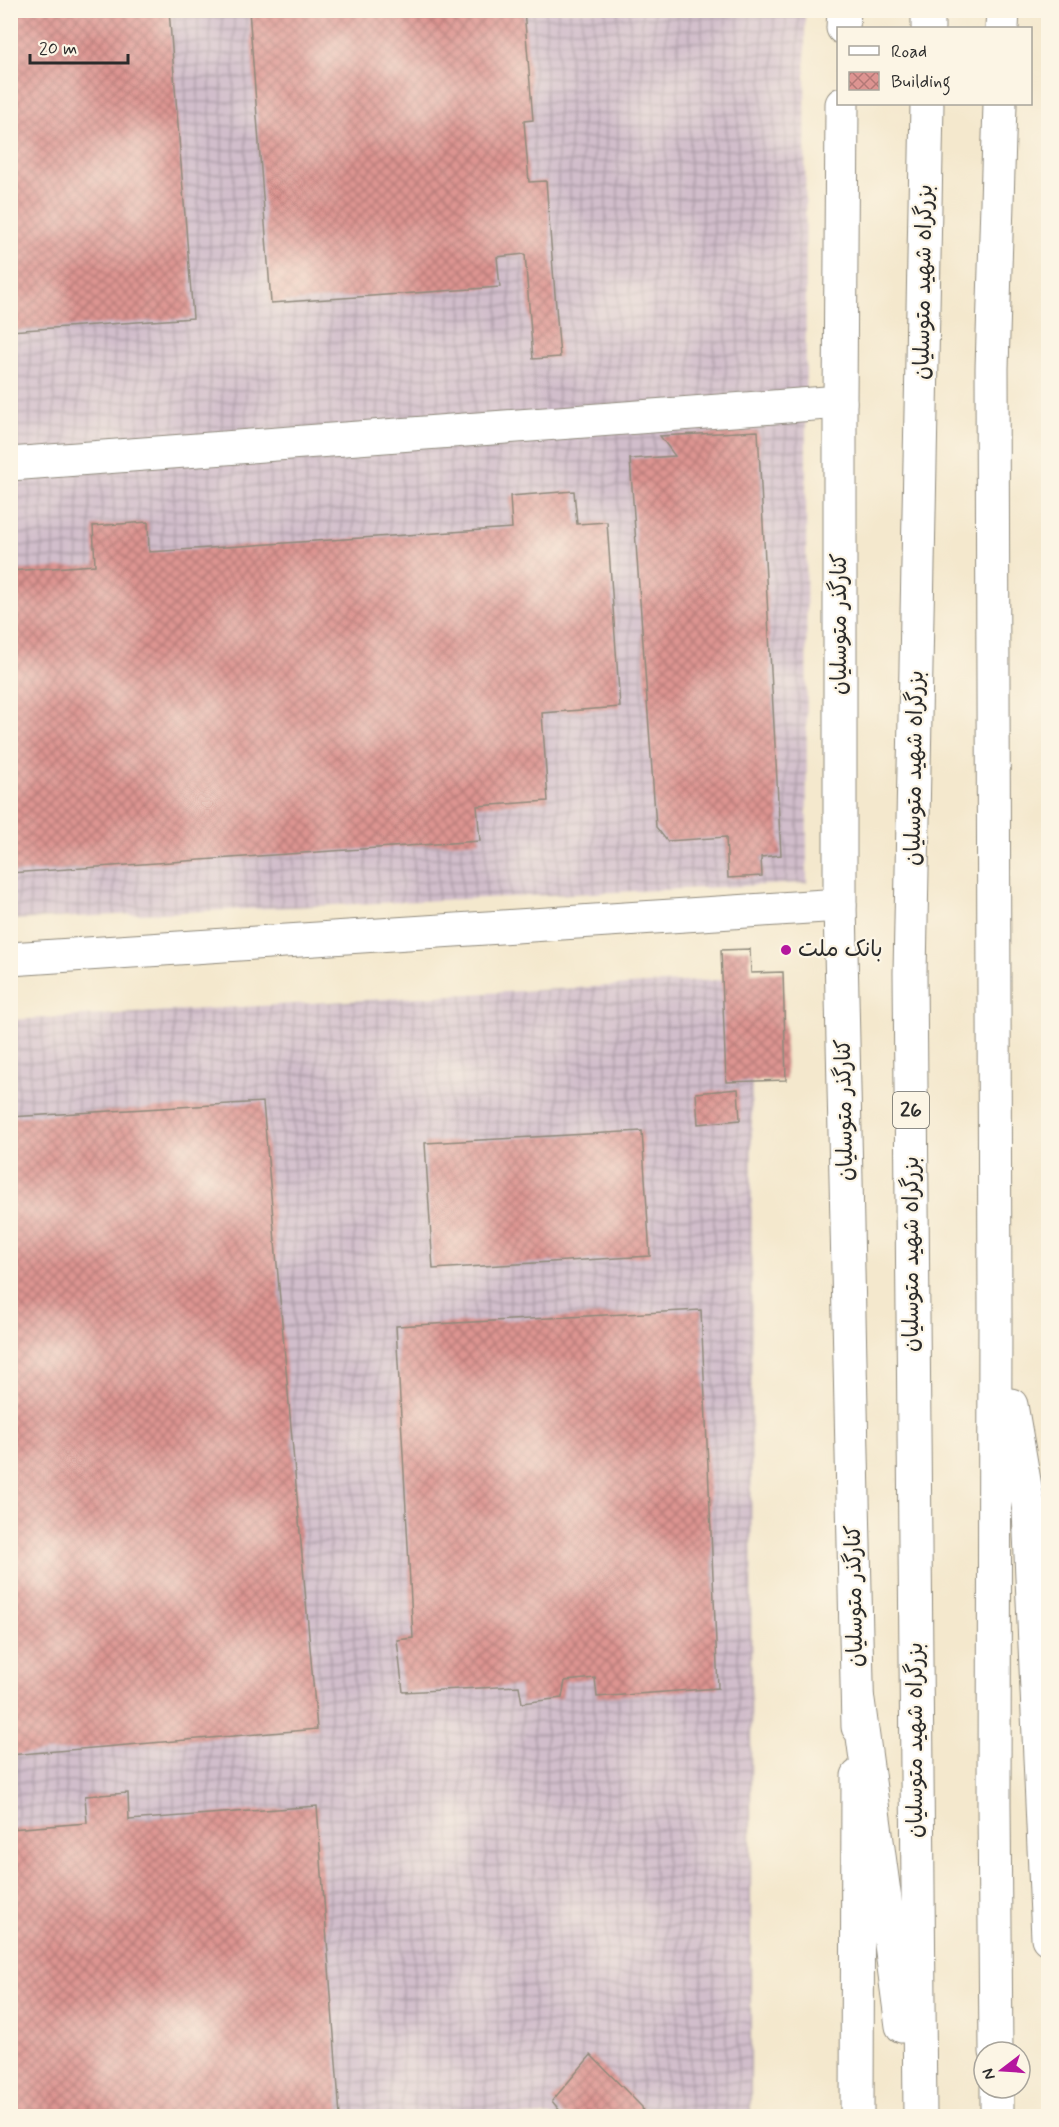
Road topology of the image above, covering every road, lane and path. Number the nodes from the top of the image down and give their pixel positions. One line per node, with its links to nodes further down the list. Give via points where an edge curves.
1 (844, 10): 4 (main road)
2 (928, 10): 5 (main road)
3 (1003, 10): 6 (main road)
4 (843, 27)
5 (928, 27)
6 (1002, 27)
7 (842, 105): 10 (main road, کنارگذر متوسلیان)
8 (927, 105): 21 (main road, بزرگراه شهید متوسلیان / 26, via 910,973)
9 (1000, 105): 14 (main road, via 992,368)
10 (840, 402): 11 (main road); 12 (main road, کنارگذر متوسلیان)
11 (10, 464)
12 (840, 905): 13 (main road); 15 (main road, کنارگذر متوسلیان)
13 (10, 959)
14 (995, 1314): 16 (main road, via 1029,1510); 17 (main road)
15 (858, 1700): 19 (main road, کنارگذر متوسلیان); 20 (main road)
16 (1048, 1938)
17 (996, 2040)
18 (997, 2100): 22 (main road)
19 (857, 2116)
20 (914, 2116)
21 (920, 2116)
22 (997, 2116)

